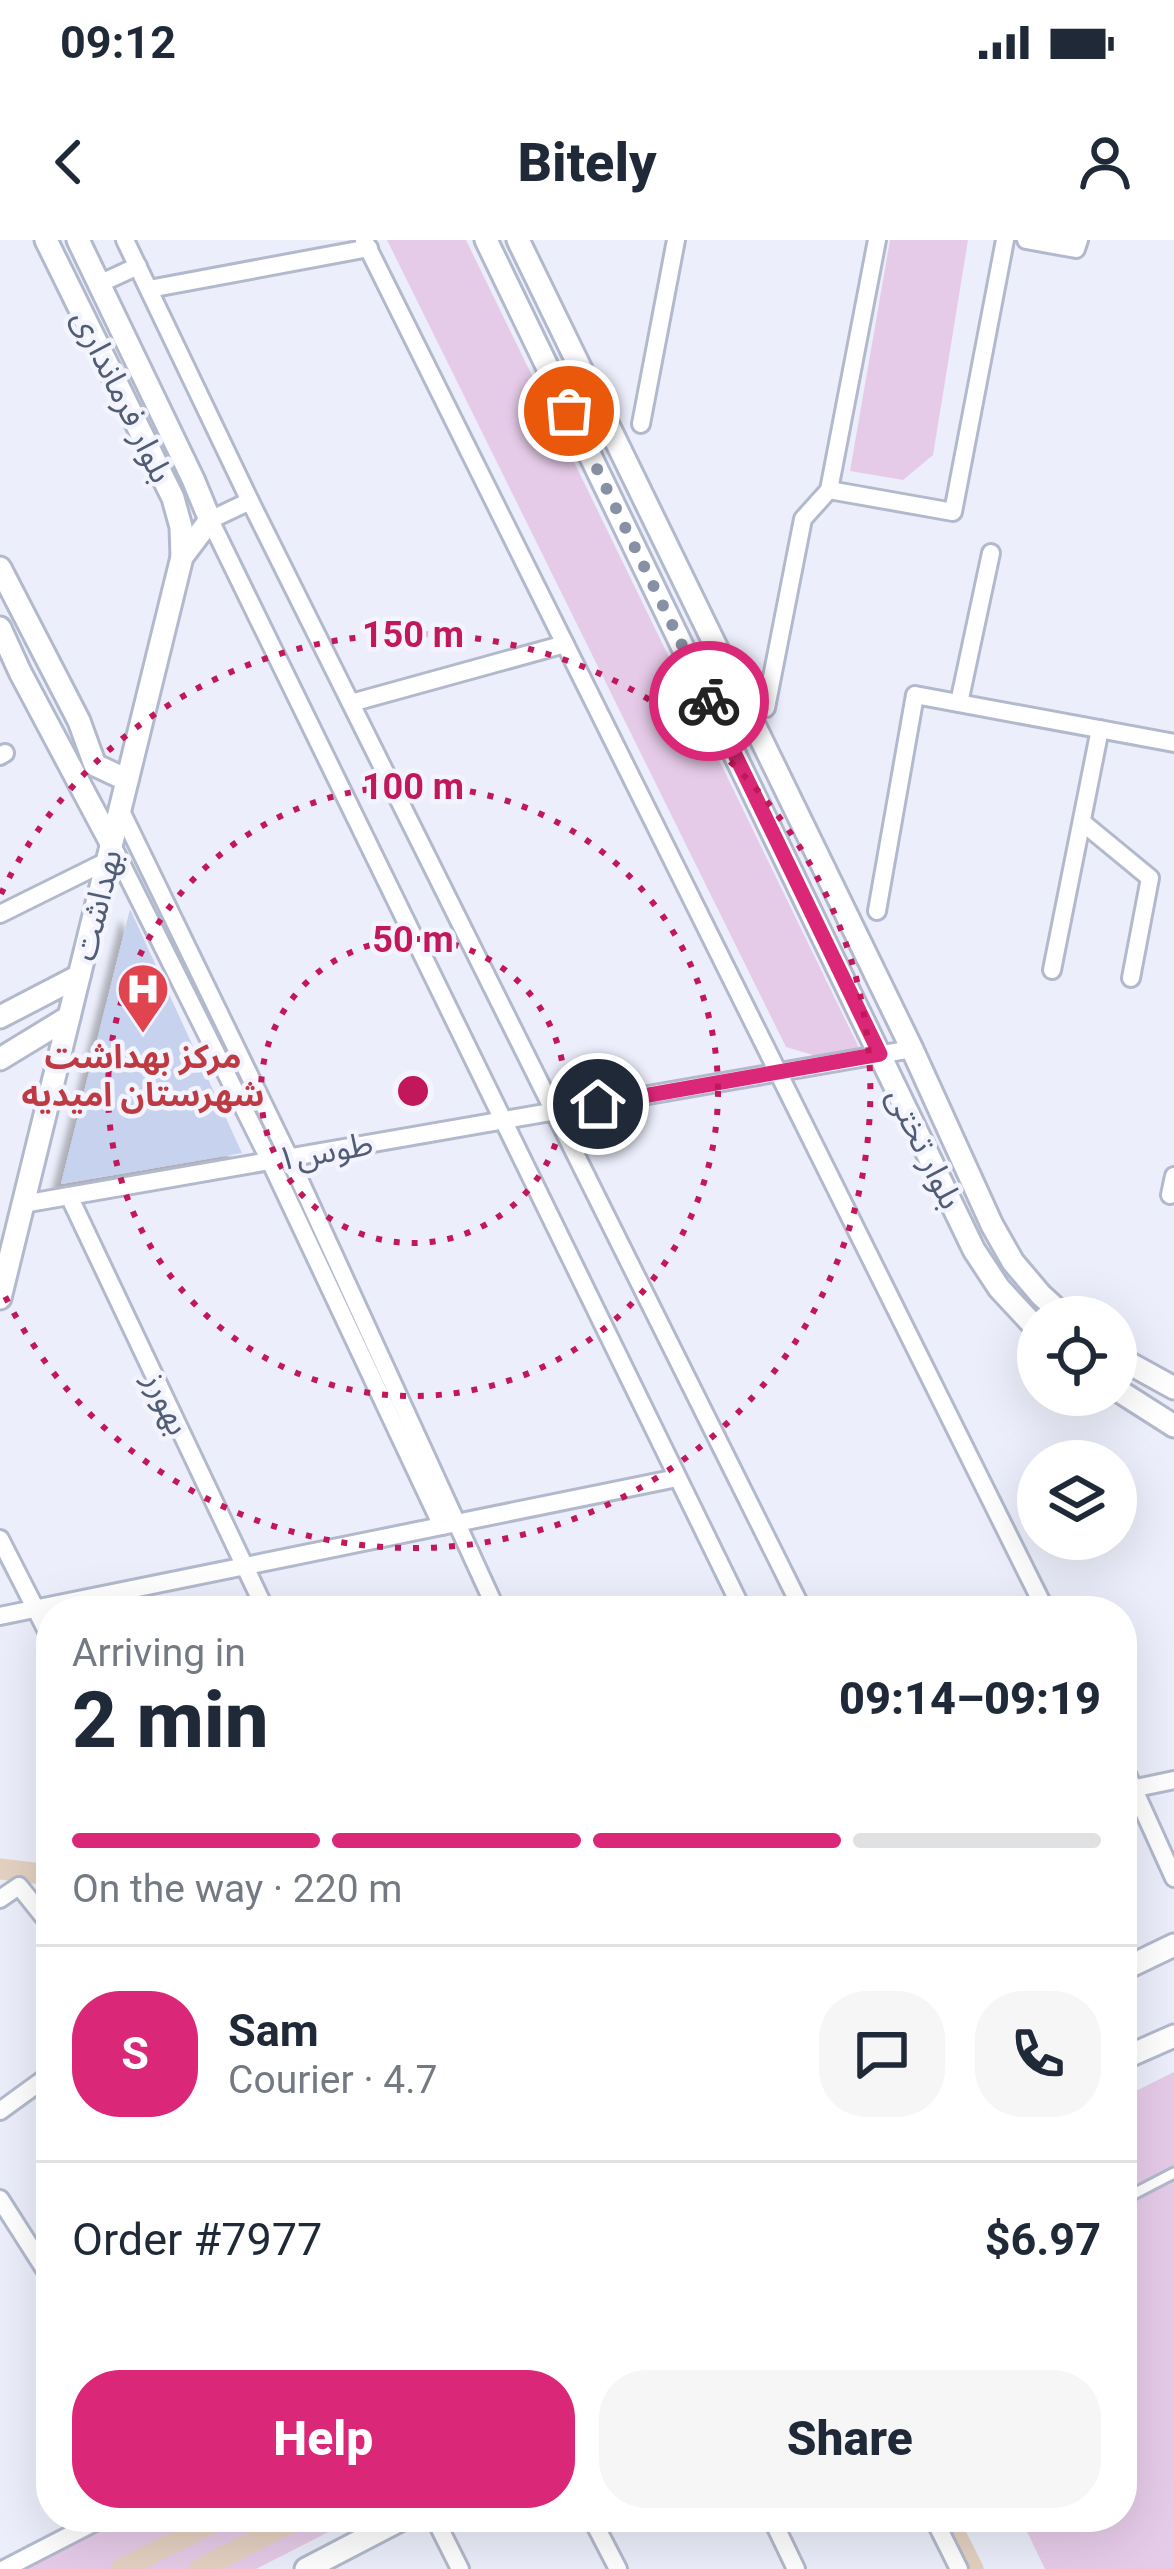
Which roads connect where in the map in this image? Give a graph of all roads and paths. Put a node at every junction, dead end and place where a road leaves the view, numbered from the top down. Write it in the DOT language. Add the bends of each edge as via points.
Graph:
graph roads {
  1 [pos="46,240"];
  2 [pos="78,240"];
  3 [pos="125,240"];
  4 [pos="486,240"];
  5 [pos="518,240"];
  6 [pos="676,240"];
  7 [pos="877,240"];
  8 [pos="1005,240"];
  9 [pos="1025,240"];
  10 [pos="1078,240"];
  11 [pos="367,244"];
  12 [pos="138,266"];
  13 [pos="99,284"];
  14 [pos="149,289"];
  15 [pos="641,424"];
  16 [pos="829,490"];
  17 [pos="250,501"];
  18 [pos="210,520"];
  19 [pos="991,554"];
  20 [pos="182,557"];
  21 [pos="0,568"];
  22 [pos="0,628"];
  23 [pos="565,644"];
  24 [pos="351,703"];
  25 [pos="959,703"];
  26 [pos="766,709"];
  27 [pos="1100,729"];
  28 [pos="1174,743"];
  29 [pos="127,780"];
  30 [pos="120,809"];
  31 [pos="1082,822"];
  32 [pos="109,852"];
  33 [pos="877,910"];
  34 [pos="0,914"];
  35 [pos="1052,970"];
  36 [pos="80,976"];
  37 [pos="1131,978"];
  38 [pos="0,1017"];
  39 [pos="69,1017"];
  40 [pos="912,1049"];
  41 [pos="880,1054"];
  42 [pos="0,1059"];
  43 [pos="778,1072"];
  44 [pos="553,1112"];
  45 [pos="503,1120"];
  46 [pos="290,1157"];
  47 [pos="270,1161"];
  48 [pos="1174,1175"];
  49 [pos="1170,1195"];
  50 [pos="69,1196"];
  51 [pos="23,1204"];
  52 [pos="7,1243"];
  53 [pos="1042,1296"];
  54 [pos="0,1298"];
  55 [pos="1017,1307"];
  56 [pos="1137,1368"];
  57 [pos="1174,1388"];
  58 [pos="1137,1402"];
  59 [pos="1174,1426"];
  60 [pos="677,1478"];
  61 [pos="451,1524"];
  62 [pos="0,1539"];
  63 [pos="244,1566"];
  64 [pos="95,1596"];
  65 [pos="259,1596"];
  66 [pos="489,1596"];
  67 [pos="735,1596"];
  68 [pos="795,1596"];
  69 [pos="1039,1596"];
  70 [pos="36,1608"];
  71 [pos="0,1616"];
  72 [pos="1174,1780"];
  73 [pos="1137,1788"];
  74 [pos="1137,1807"];
  75 [pos="1174,1878"];
  76 [pos="0,1899"];
  77 [pos="36,1907"];
  78 [pos="1174,1945"];
  79 [pos="1137,1963"];
  80 [pos="1174,2036"];
  81 [pos="1137,2053"];
  82 [pos="36,2085"];
  83 [pos="0,2111"];
  84 [pos="1174,2173"];
  85 [pos="1137,2192"];
  86 [pos="0,2198"];
  87 [pos="36,2253"];
  88 [pos="76,2532"];
  89 [pos="377,2532"];
  90 [pos="442,2532"];
  91 [pos="599,2532"];
  92 [pos="778,2532"];
  93 [pos="940,2532"];
  94 [pos="4,2569"];
  95 [pos="306,2569"];
  96 [pos="460,2569"];
  97 [pos="618,2569"];
  98 [pos="796,2569"];
  99 [pos="959,2569"];
  1 -- 20 [label="street, بلوار فرمانداری" via="173,498"];
  2 -- 13 [label="street, بلوار فرمانداری"];
  3 -- 12 [label="street"];
  4 -- 41 [label="street, بلوار تختی"];
  5 -- 40 [label="street, بلوار تختی"];
  6 -- 15 [label="street"];
  7 -- 16 [label="street"];
  8 -- 16 [label="street" via="953,512"];
  9 -- 10 [label="street" via="1076,250"];
  11 -- 14 [label="street"];
  11 -- 23 [label="street"];
  12 -- 13 [label="street"];
  12 -- 14 [label="street"];
  13 -- 18 [label="street, بلوار فرمانداری"];
  14 -- 17 [label="street"];
  16 -- 26 [label="street" via="802,519"];
  17 -- 18 [label="street"];
  17 -- 24 [label="street"];
  18 -- 20 [label="street, بهداشت"];
  18 -- 45 [label="street"];
  19 -- 25 [label="street"];
  20 -- 29 [label="street, بهداشت"];
  21 -- 29 [label="street" via="95,765"];
  22 -- 32 [label="street"];
  23 -- 24 [label="street"];
  23 -- 43 [label="street"];
  24 -- 44 [label="street"];
  25 -- 27 [label="street"];
  25 -- 33 [label="street" via="915,694"];
  27 -- 28 [label="street"];
  27 -- 31 [label="street"];
  29 -- 30 [label="street, بهداشت"];
  30 -- 32 [label="street, بهداشت"];
  30 -- 46 [label="street"];
  31 -- 35 [label="street"];
  31 -- 37 [label="street" via="1150,878"];
  32 -- 34 [label="street"];
  32 -- 36 [label="street, بهداشت"];
  32 -- 47 [label="street"];
  36 -- 38 [label="street"];
  36 -- 39 [label="street, بهداشت"];
  39 -- 42 [label="street"];
  39 -- 51 [label="street, بهداشت"];
  40 -- 41 [label="street, طوس۱"];
  40 -- 53 [label="street, بلوار تختی" via="992,1225"];
  41 -- 43 [label="street, طوس۱"];
  41 -- 55 [label="street, بلوار تختی" via="974,1250"];
  43 -- 44 [label="street, طوس۱"];
  43 -- 69 [label="street"];
  44 -- 45 [label="street, طوس۱"];
  44 -- 68 [label="street"];
  45 -- 46 [label="street, طوس۱"];
  45 -- 60 [label="street"];
  46 -- 47 [label="street, طوس۱"];
  46 -- 61 [label="street"];
  47 -- 50 [label="street, طوس۱"];
  47 -- 61 [label="street"];
  48 -- 49 [label="street"];
  50 -- 51 [label="street, طوس۱"];
  50 -- 63 [label="street, بهورز"];
  51 -- 52 [label="street, بهداشت"];
  52 -- 54 [label="street, بهداشت"];
  56 -- 57 [label="street"];
  58 -- 59 [label="street"];
  60 -- 61 [label="street"];
  60 -- 67 [label="street"];
  61 -- 63 [label="street"];
  61 -- 66 [label="street"];
  62 -- 70 [label="street"];
  63 -- 64 [label="street"];
  63 -- 65 [label="street, بهورز"];
  70 -- 71 [label="street"];
  72 -- 73 [label="street"];
  74 -- 75 [label="street"];
  76 -- 77 [label="street" via="19,1886"];
  78 -- 79 [label="street"];
  80 -- 81 [label="street"];
  82 -- 83 [label="street"];
  84 -- 85 [label="lane"];
  86 -- 87 [label="street"];
  88 -- 94 [label="street"];
  89 -- 95 [label="street"];
  90 -- 96 [label="street"];
  91 -- 97 [label="street"];
  92 -- 98 [label="street"];
  93 -- 99 [label="street"];
}
